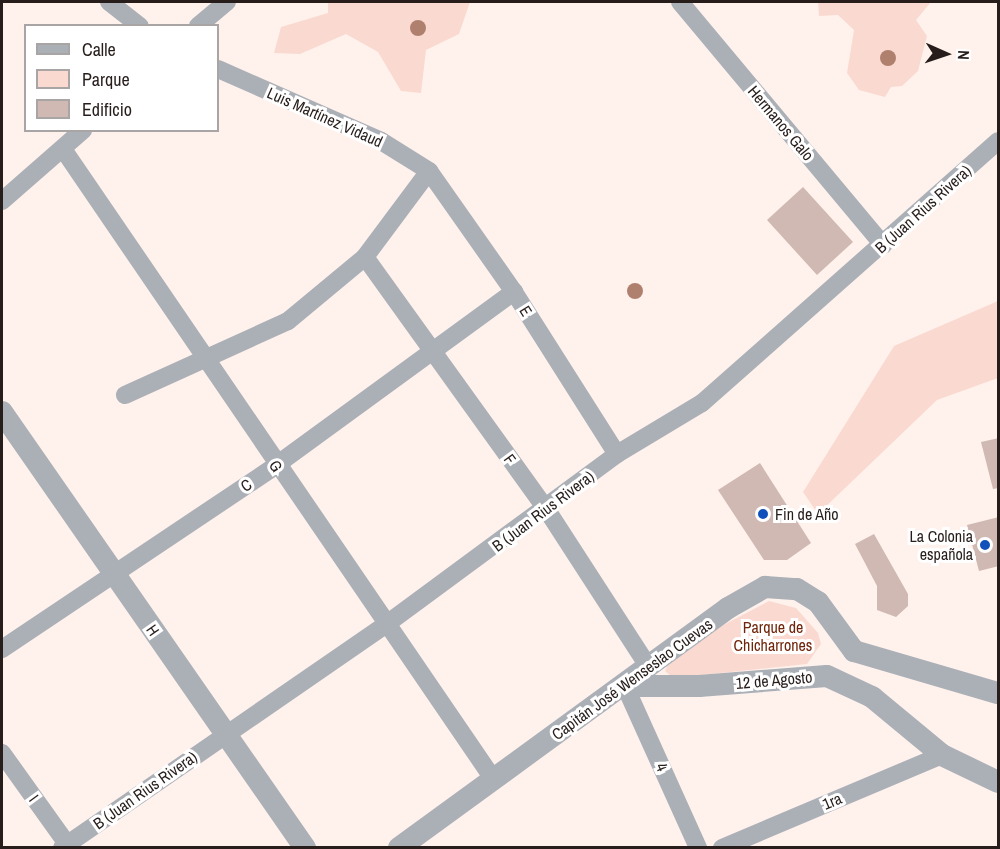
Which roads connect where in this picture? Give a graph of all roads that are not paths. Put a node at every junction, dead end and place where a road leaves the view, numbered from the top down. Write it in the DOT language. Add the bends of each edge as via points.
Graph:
graph roads {
  1 [pos="109,2"];
  2 [pos="227,2"];
  3 [pos="680,2"];
  4 [pos="137,24"];
  5 [pos="200,24"];
  6 [pos="219,69"];
  7 [pos="80,132"];
  8 [pos="999,141"];
  9 [pos="63,148"];
  10 [pos="429,171"];
  11 [pos="2,201"];
  12 [pos="883,245"];
  13 [pos="365,257"];
  14 [pos="514,292"];
  15 [pos="431,351"];
  16 [pos="205,358"];
  17 [pos="125,394"];
  18 [pos="2,412"];
  19 [pos="617,454"];
  20 [pos="275,466"];
  21 [pos="547,510"];
  22 [pos="112,572"];
  23 [pos="388,623"];
  24 [pos="2,649"];
  25 [pos="854,651"];
  26 [pos="648,666"];
  27 [pos="827,676"];
  28 [pos="626,686"];
  29 [pos="999,693"];
  30 [pos="227,735"];
  31 [pos="2,753"];
  32 [pos="942,755"];
  33 [pos="494,780"];
  34 [pos="999,782"];
  35 [pos="66,846"];
  36 [pos="304,848"];
  37 [pos="399,848"];
  38 [pos="698,848"];
  39 [pos="722,848"];
  1 -- 4 [label="street"];
  2 -- 5 [label="street"];
  3 -- 12 [label="street, Hermanos Galo"];
  6 -- 10 [label="street, Luis Martínez Vidaud" via="381,141"];
  7 -- 9 [label="street"];
  8 -- 12 [label="street, B (Juan Rius Rivera)"];
  9 -- 11 [label="street"];
  9 -- 16 [label="street, G"];
  10 -- 13 [label="street"];
  10 -- 14 [label="street, E"];
  12 -- 19 [label="street, B (Juan Rius Rivera)" via="702,403"];
  13 -- 15 [label="street, F"];
  13 -- 16 [label="street" via="288,321"];
  14 -- 15 [label="street, C"];
  14 -- 19 [label="street, E"];
  15 -- 20 [label="street, C"];
  15 -- 21 [label="street, F"];
  16 -- 17 [label="street"];
  16 -- 20 [label="street, G"];
  18 -- 22 [label="street, H"];
  19 -- 21 [label="street, B (Juan Rius Rivera)"];
  20 -- 22 [label="street, C"];
  20 -- 23 [label="street, G"];
  21 -- 23 [label="street, B (Juan Rius Rivera)"];
  21 -- 26 [label="street, F"];
  22 -- 24 [label="street, C"];
  22 -- 30 [label="street, H"];
  23 -- 30 [label="street, B (Juan Rius Rivera)"];
  23 -- 33 [label="street, G"];
  25 -- 26 [label="street, Capitán José Wenseslao Cuevas" via="818,602 797,589 765,587"];
  25 -- 27 [label="street"];
  25 -- 29 [label="street"];
  26 -- 28 [label="street, Capitán José Wenseslao Cuevas"];
  27 -- 28 [label="street, 12 de Agosto" via="699,686"];
  27 -- 32 [label="street, 12 de Agosto" via="872,697"];
  28 -- 33 [label="street, Capitán José Wenseslao Cuevas"];
  28 -- 38 [label="street, 4"];
  30 -- 35 [label="street, B (Juan Rius Rivera)"];
  30 -- 36 [label="street, H"];
  31 -- 35 [label="street, I"];
  32 -- 34 [label="street, 12 de Agosto"];
  32 -- 39 [label="street, 1ra"];
  33 -- 37 [label="street, Capitán José Wenseslao Cuevas"];
}
